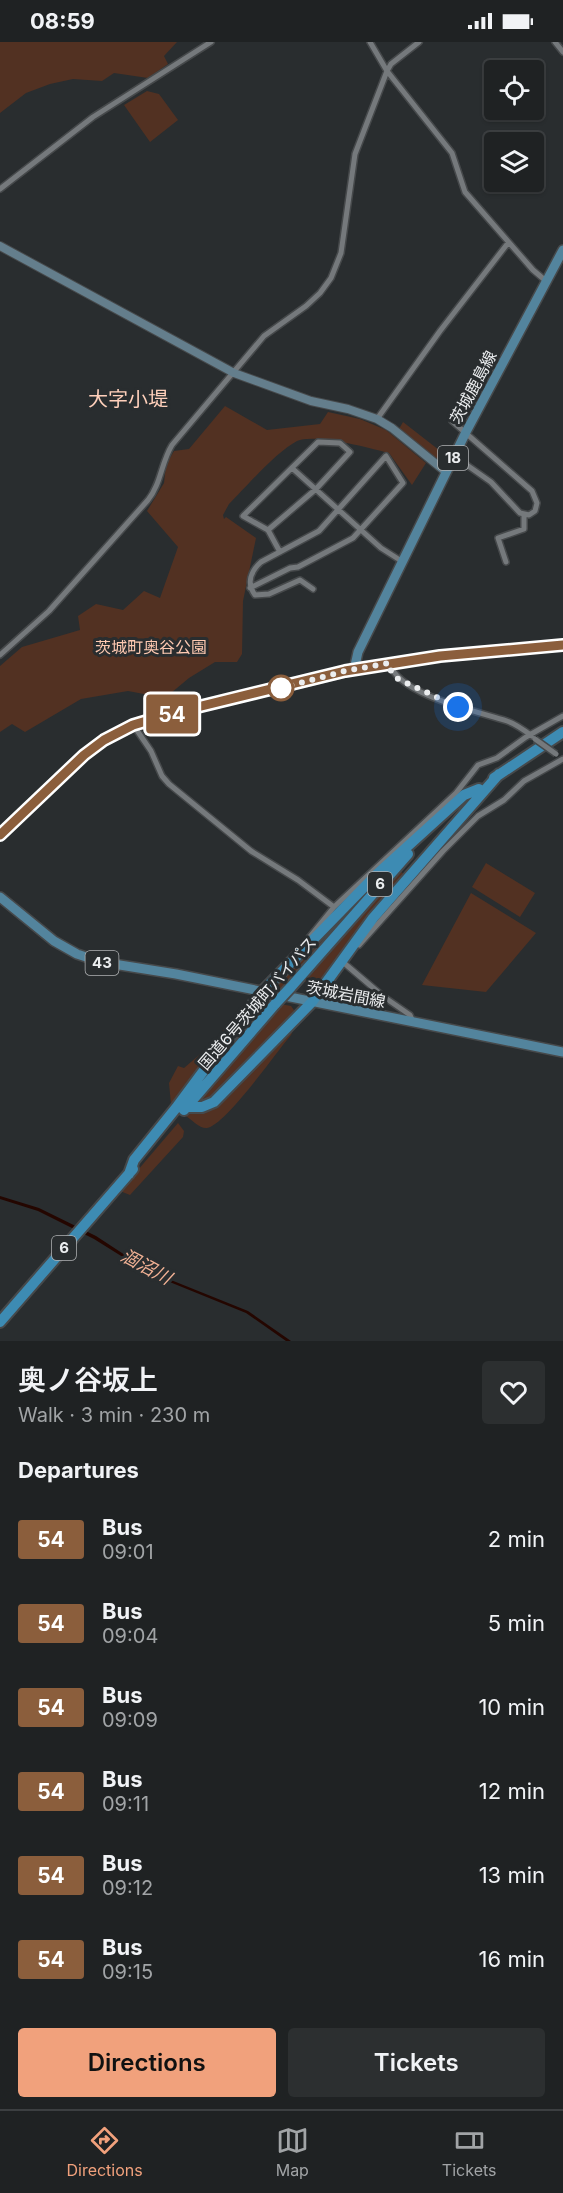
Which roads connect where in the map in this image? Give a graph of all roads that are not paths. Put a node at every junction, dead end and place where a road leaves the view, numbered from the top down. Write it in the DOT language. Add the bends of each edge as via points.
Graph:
graph roads {
  1 [pos="211,42"];
  2 [pos="370,42"];
  3 [pos="419,42"];
  4 [pos="555,42"];
  5 [pos="563,52"];
  6 [pos="387,71"];
  7 [pos="0,189"];
  8 [pos="508,243"];
  9 [pos="0,246"];
  10 [pos="563,250"];
  11 [pos="546,281"];
  12 [pos="234,373"];
  13 [pos="377,419"];
  14 [pos="452,421"];
  15 [pos="466,432"];
  16 [pos="454,456"];
  17 [pos="292,468"];
  18 [pos="446,472"];
  19 [pos="316,489"];
  20 [pos="339,510"];
  21 [pos="524,515"];
  22 [pos="268,530"];
  23 [pos="361,531"];
  24 [pos="280,552"];
  25 [pos="403,562"];
  26 [pos="506,562"];
  27 [pos="250,588"];
  28 [pos="313,589"];
  29 [pos="563,645"];
  30 [pos="0,655"];
  31 [pos="389,663"];
  32 [pos="354,670"];
  33 [pos="563,716"];
  34 [pos="133,725"];
  35 [pos="563,732"];
  36 [pos="533,736"];
  37 [pos="563,759"];
  38 [pos="499,774"];
  39 [pos="479,789"];
  40 [pos="0,835"];
  41 [pos="0,897"];
  42 [pos="334,907"];
  43 [pos="299,955"];
  44 [pos="340,965"];
  45 [pos="262,992"];
  46 [pos="312,1002"];
  47 [pos="412,1022"];
  48 [pos="563,1052"];
  49 [pos="181,1109"];
  50 [pos="0,1322"];
  1 -- 7 [label="street" via="93,117"];
  2 -- 6 [label="street"];
  3 -- 6 [label="street"];
  4 -- 5 [label="street"];
  6 -- 8 [label="street" via="452,153 465,192"];
  6 -- 12 [label="street" via="355,154 336,269 320,293 264,336"];
  8 -- 11 [label="street"];
  8 -- 13 [label="street"];
  9 -- 12 [label="street"];
  10 -- 11 [label="main road, 茨城鹿島線 / 18"];
  11 -- 15 [label="main road, 茨城鹿島線 / 18"];
  12 -- 13 [label="street"];
  12 -- 30 [label="street" via="172,445 148,500 49,611"];
  13 -- 18 [label="street"];
  14 -- 15 [label="street"];
  15 -- 16 [label="main road, 茨城鹿島線 / 18"];
  15 -- 21 [label="street" via="532,490 537,507"];
  16 -- 18 [label="main road, 茨城鹿島線 / 18"];
  16 -- 21 [label="street" via="491,482"];
  17 -- 19 [label="street"];
  17 -- 19 [label="street" via="318,442 340,443 350,452"];
  17 -- 22 [label="street" via="243,516"];
  18 -- 25 [label="main road, 茨城鹿島線 / 18"];
  19 -- 20 [label="street"];
  19 -- 22 [label="street"];
  20 -- 23 [label="street"];
  20 -- 23 [label="street" via="386,456 403,483"];
  20 -- 24 [label="street" via="315,534"];
  21 -- 26 [label="street" via="524,529 498,538"];
  22 -- 24 [label="street"];
  23 -- 25 [label="street"];
  23 -- 27 [label="street" via="343,544"];
  24 -- 27 [label="street" via="256,567"];
  25 -- 32 [label="main road, 茨城鹿島線 / 18" via="358,652"];
  27 -- 28 [label="street" via="255,595 269,594 300,580"];
  29 -- 31 [label="street"];
  31 -- 32 [label="street"];
  31 -- 36 [label="street" via="398,679 409,685 458,707 509,722"];
  32 -- 34 [label="main road"];
  33 -- 36 [label="street"];
  34 -- 40 [label="main road" via="84,755"];
  34 -- 42 [label="street" via="169,784 251,851"];
  35 -- 38 [label="highway, 国道6号茨城町バイパス / 6"];
  36 -- 37 [label="street, bridge"];
  36 -- 42 [label="street" via="478,765 456,793"];
  37 -- 44 [label="street" via="524,781 495,807 478,816"];
  38 -- 39 [label="highway, 国道6号茨城町バイパス / 6"];
  38 -- 44 [label="highway" via="373,918"];
  39 -- 43 [label="highway" via="464,795 424,830"];
  39 -- 49 [label="highway, 国道6号茨城町バイパス / 6, bridge" via="386,877"];
  41 -- 45 [label="main road, 茨城岩間線 / 43" via="54,941 88,958"];
  42 -- 43 [label="street" via="306,939"];
  43 -- 45 [label="highway"];
  44 -- 46 [label="highway"];
  44 -- 47 [label="street" via="410,1015"];
  45 -- 46 [label="main road, 茨城岩間線 / 43"];
  45 -- 49 [label="highway"];
  46 -- 47 [label="main road, 茨城岩間線 / 43"];
  46 -- 49 [label="highway" via="214,1102"];
  47 -- 48 [label="main road, 茨城岩間線 / 43"];
  49 -- 50 [label="highway, 国道6号茨城町バイパス / 6"];
}
